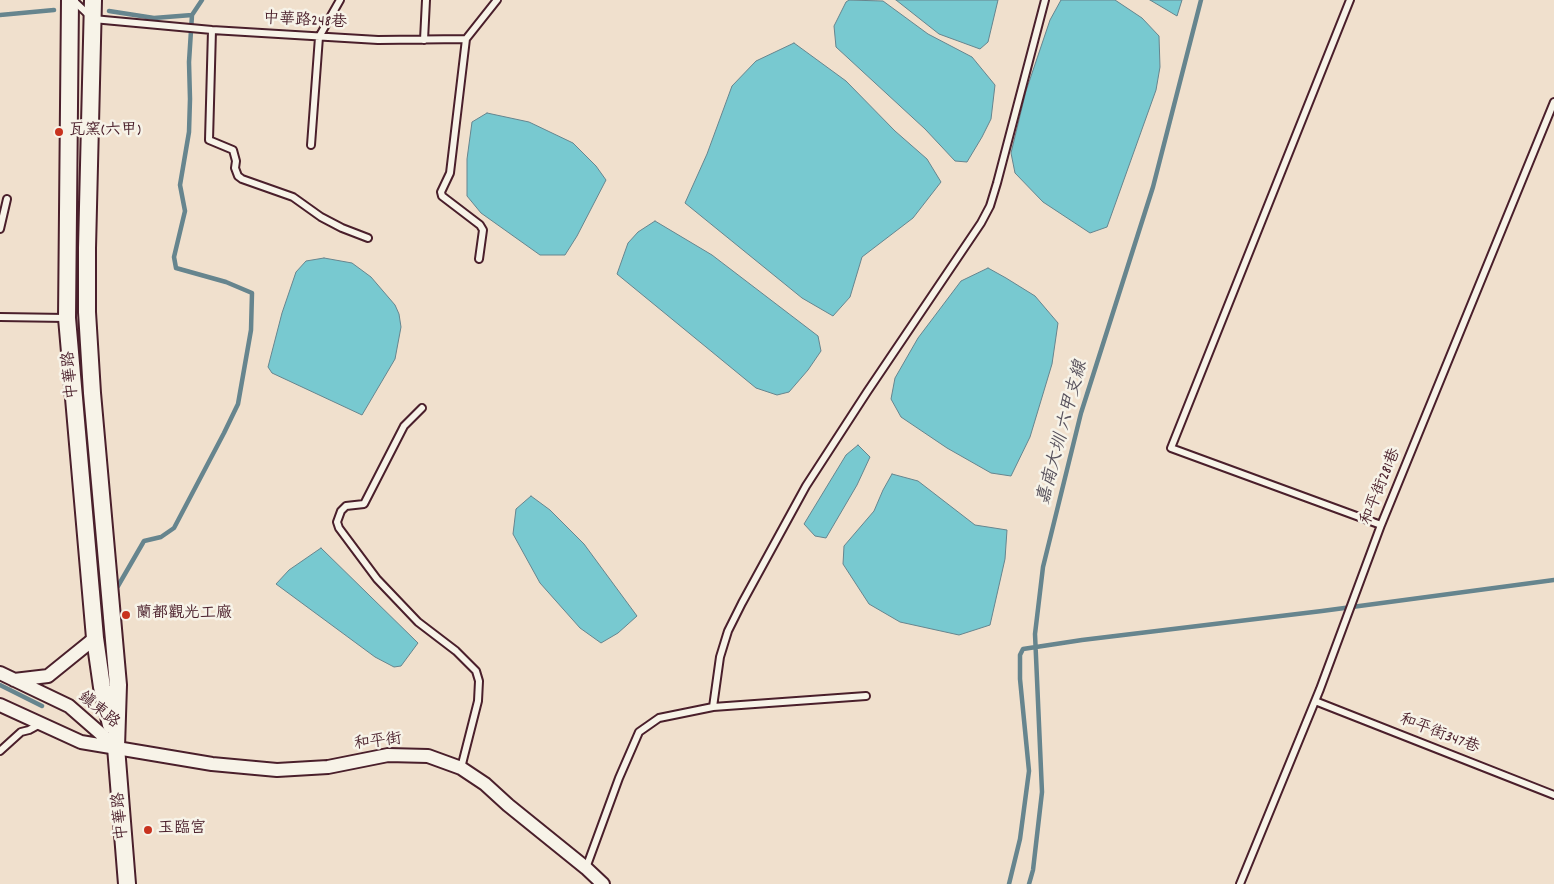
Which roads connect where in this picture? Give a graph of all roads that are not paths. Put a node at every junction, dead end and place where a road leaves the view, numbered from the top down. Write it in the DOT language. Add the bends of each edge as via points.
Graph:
graph roads {
  1 [pos="71,0"];
  2 [pos="93,0"];
  3 [pos="340,0"];
  4 [pos="426,0"];
  5 [pos="497,0"];
  6 [pos="1045,0"];
  7 [pos="1350,0"];
  8 [pos="93,19"];
  9 [pos="212,30"];
  10 [pos="319,37"];
  11 [pos="466,39"];
  12 [pos="424,40"];
  13 [pos="1554,102"];
  14 [pos="312,145"];
  15 [pos="7,199"];
  16 [pos="0,229"];
  17 [pos="368,238"];
  18 [pos="479,259"];
  19 [pos="0,317"];
  20 [pos="67,318"];
  21 [pos="422,408"];
  22 [pos="1381,525"];
  23 [pos="95,638"];
  24 [pos="0,673"];
  25 [pos="14,680"];
  26 [pos="866,696"];
  27 [pos="1314,701"];
  28 [pos="0,705"];
  29 [pos="713,707"];
  30 [pos="40,724"];
  31 [pos="116,747"];
  32 [pos="0,751"];
  33 [pos="461,768"];
  34 [pos="1554,795"];
  35 [pos="586,868"];
  36 [pos="128,884"];
  37 [pos="603,884"];
  38 [pos="1240,884"];
  1 -- 8 [label="lane"];
  1 -- 20 [label="street, 中華路"];
  2 -- 8 [label="street, 中華路"];
  3 -- 10 [label="lane"];
  4 -- 12 [label="lane"];
  5 -- 11 [label="lane"];
  6 -- 29 [label="lane" via="990,206 806,486 746,594 728,631 720,657"];
  7 -- 22 [label="lane" via="1172,448"];
  8 -- 9 [label="lane, 中華路248巷"];
  8 -- 31 [label="street, 中華路" via="87,312 118,685"];
  9 -- 10 [label="lane, 中華路248巷"];
  9 -- 17 [label="lane" via="209,140 233,150 235,168 242,180 293,197 320,217"];
  10 -- 12 [label="lane, 中華路248巷"];
  10 -- 14 [label="lane"];
  11 -- 12 [label="lane, 中華路248巷"];
  11 -- 18 [label="lane" via="450,173 441,192 483,230"];
  13 -- 22 [label="lane, 和平街281巷"];
  15 -- 16 [label="lane"];
  19 -- 20 [label="lane"];
  20 -- 23 [label="street, 中華路"];
  21 -- 33 [label="lane" via="404,426 364,504 346,506 337,522 377,579 418,622 456,650 476,671 478,701"];
  22 -- 27 [label="lane, 和平街281巷"];
  23 -- 25 [label="street" via="48,676"];
  23 -- 31 [label="street, 中華路"];
  24 -- 25 [label="street, 鎮東路"];
  25 -- 31 [label="street, 鎮東路" via="69,706"];
  26 -- 29 [label="lane"];
  27 -- 34 [label="lane, 和平街347巷"];
  27 -- 38 [label="lane, 和平街281巷"];
  28 -- 30 [label="street, 鎮東路"];
  29 -- 35 [label="lane" via="659,718 639,732"];
  30 -- 31 [label="street, 鎮東路" via="82,742"];
  30 -- 32 [label="lane" via="21,732"];
  31 -- 33 [label="street, 和平街" via="212,764 277,770 328,767 388,755 428,756"];
  31 -- 36 [label="street, 中華路"];
  33 -- 35 [label="street, 和平街"];
  35 -- 37 [label="street, 和平街"];
}
